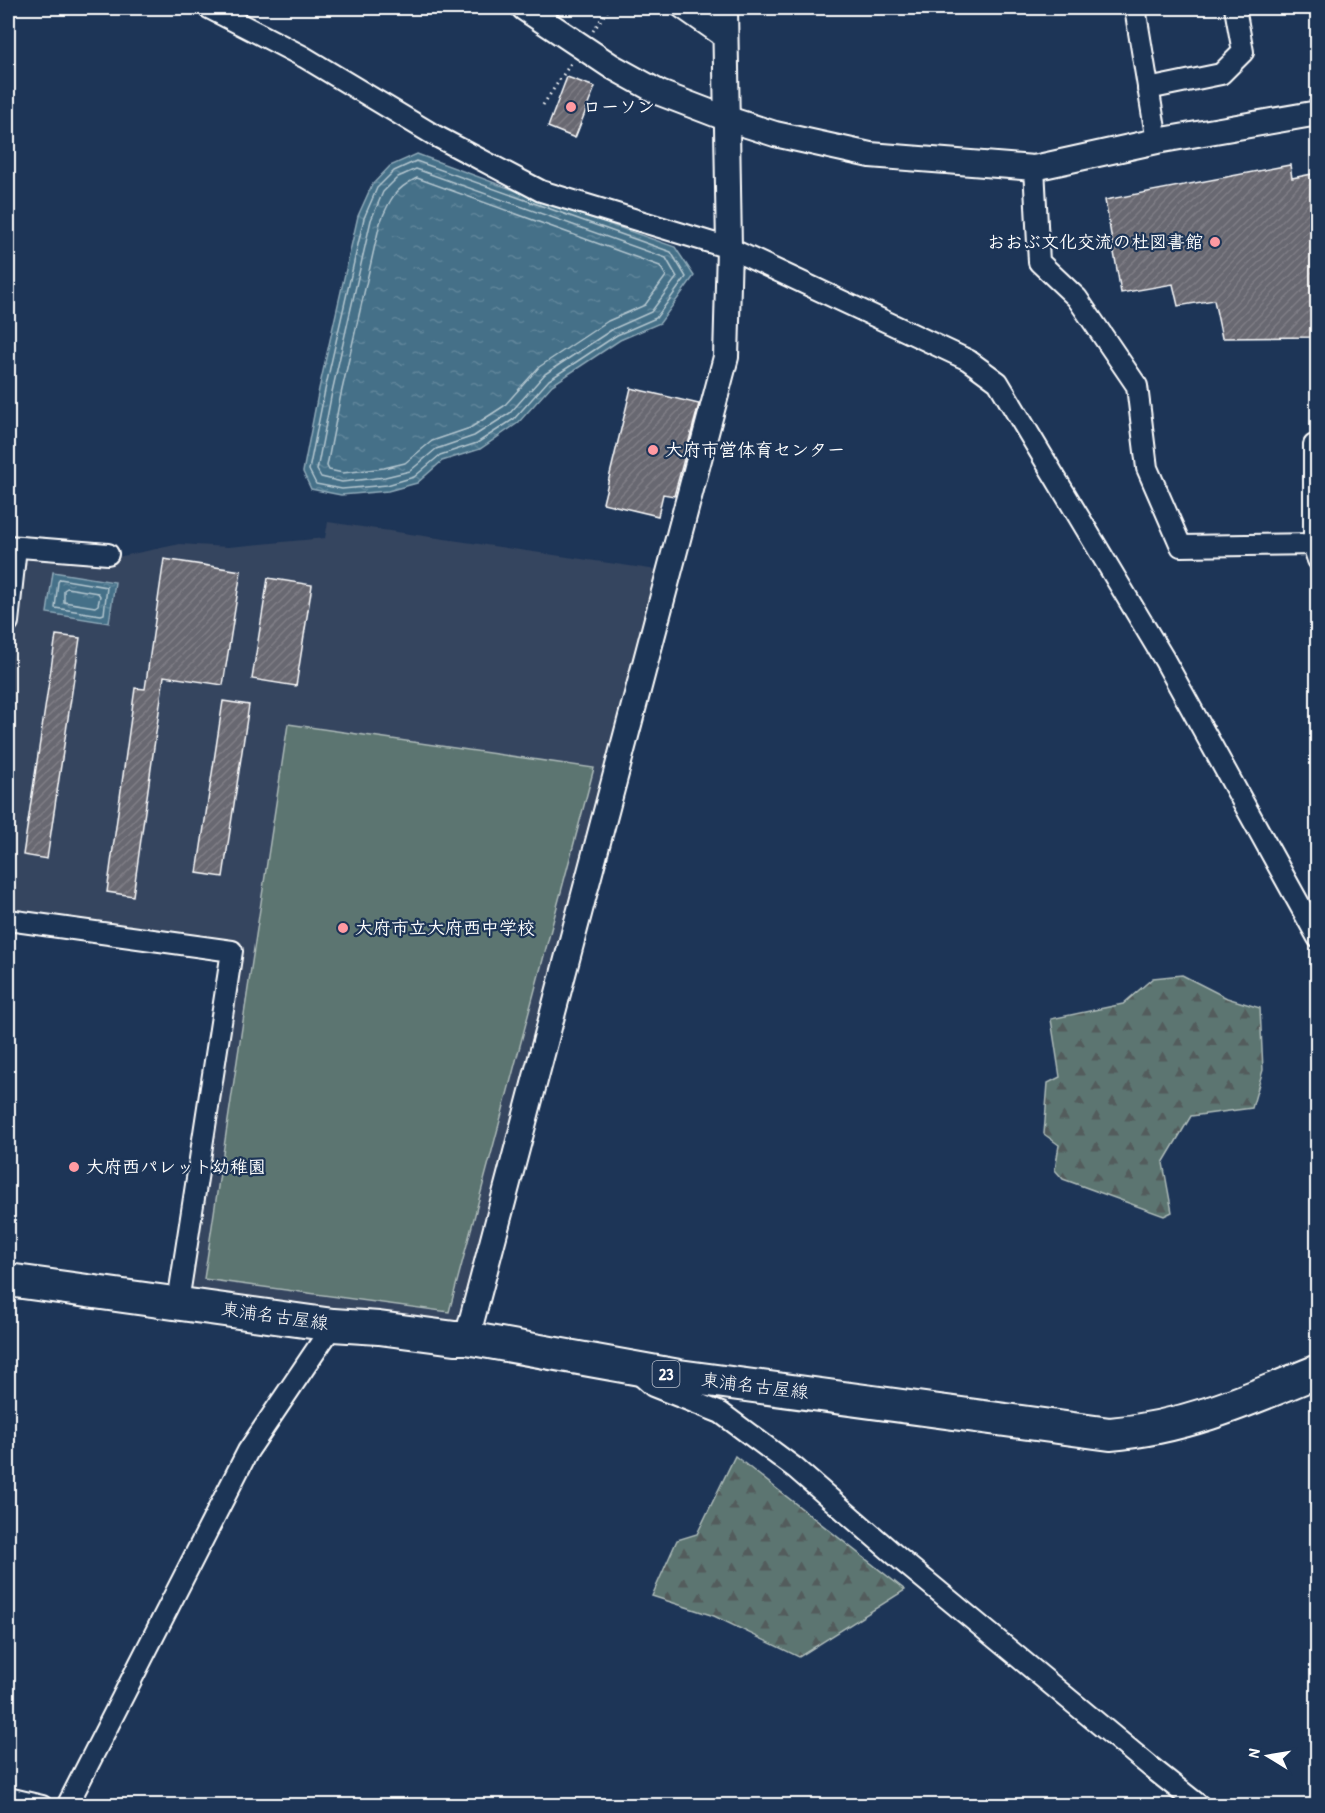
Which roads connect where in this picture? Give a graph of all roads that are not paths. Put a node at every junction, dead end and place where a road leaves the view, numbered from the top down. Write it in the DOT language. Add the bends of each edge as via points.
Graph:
graph roads {
  1 [pos="209,8"];
  2 [pos="524,8"];
  3 [pos="682,8"];
  4 [pos="725,8"];
  5 [pos="1135,8"];
  6 [pos="1235,8"];
  7 [pos="725,38"];
  8 [pos="1148,89"];
  9 [pos="1317,114"];
  10 [pos="728,119"];
  11 [pos="1157,141"];
  12 [pos="1034,168"];
  13 [pos="729,248"];
  14 [pos="1317,445"];
  15 [pos="12,547"];
  16 [pos="1316,550"];
  17 [pos="108,554"];
  18 [pos="8,622"];
  19 [pos="8,920"];
  20 [pos="1317,938"];
  21 [pos="8,1280"];
  22 [pos="178,1302"];
  23 [pos="333,1325"];
  24 [pos="467,1338"];
  25 [pos="633,1368"];
  26 [pos="1317,1371"];
  27 [pos="8,1798"];
  28 [pos="42,1806"];
  29 [pos="67,1806"];
  30 [pos="1200,1806"];
  1 -- 13 [label="street" via="541,191"];
  2 -- 10 [label="street" via="611,66 660,93"];
  3 -- 7 [label="street"];
  4 -- 7 [label="street"];
  5 -- 8 [label="street"];
  6 -- 8 [label="street" via="1243,52 1221,74"];
  7 -- 10 [label="street"];
  8 -- 11 [label="street"];
  9 -- 11 [label="street"];
  10 -- 12 [label="street" via="870,155"];
  10 -- 13 [label="street"];
  11 -- 12 [label="street"];
  12 -- 16 [label="street" via="1038,262 1077,298 1137,386 1147,468 1180,546"];
  13 -- 20 [label="street" via="968,360 998,382 1164,659"];
  13 -- 24 [label="street" via="726,357"];
  14 -- 16 [label="street"];
  15 -- 17 [label="street"];
  15 -- 18 [label="street"];
  19 -- 22 [label="street" via="232,951"];
  21 -- 22 [label="main road, 東浦名古屋線 / 23"];
  22 -- 23 [label="main road, 東浦名古屋線 / 23"];
  23 -- 24 [label="main road, 東浦名古屋線 / 23"];
  23 -- 29 [label="street" via="248,1451"];
  24 -- 25 [label="main road, 東浦名古屋線 / 23"];
  25 -- 26 [label="main road, 東浦名古屋線 / 23" via="1110,1434 1191,1420"];
  25 -- 30 [label="street" via="653,1386 721,1413 795,1468"];
  27 -- 28 [label="street"];
}
